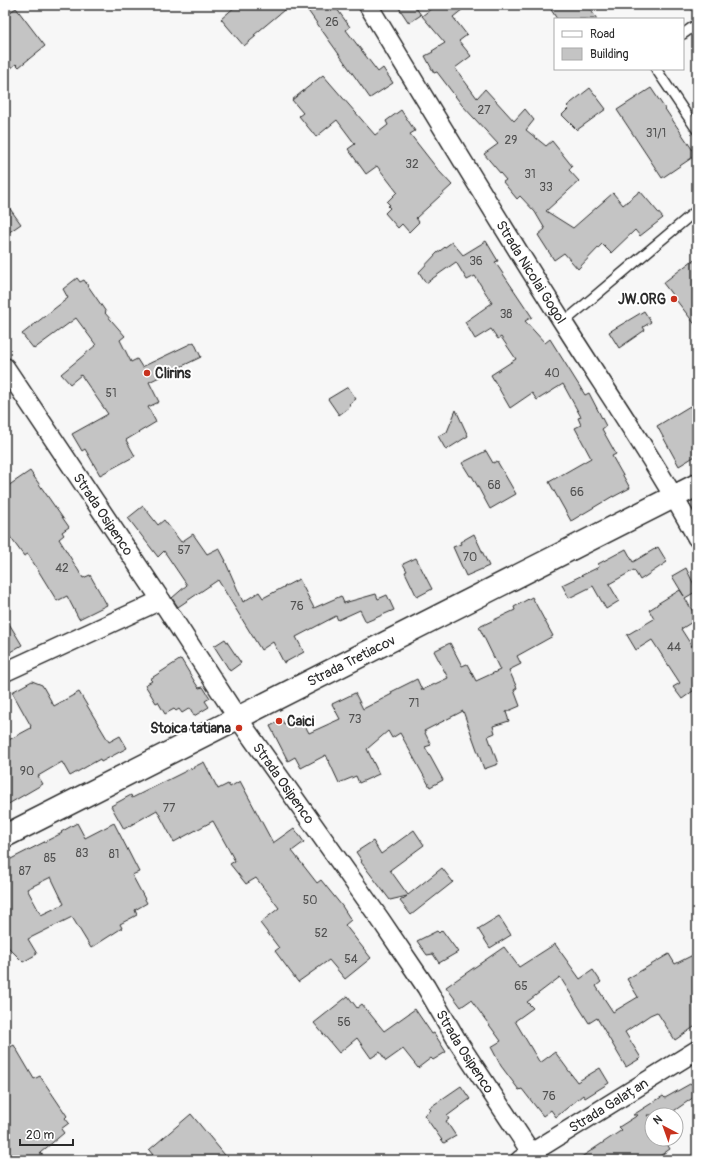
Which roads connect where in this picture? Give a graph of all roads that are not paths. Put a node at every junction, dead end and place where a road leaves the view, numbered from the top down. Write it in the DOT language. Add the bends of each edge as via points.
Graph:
graph roads {
  1 [pos="368,5"];
  2 [pos="697,24"];
  3 [pos="684,33"];
  4 [pos="657,70"];
  5 [pos="697,130"];
  6 [pos="697,210"];
  7 [pos="563,323"];
  8 [pos="5,367"];
  9 [pos="697,485"];
  10 [pos="675,497"];
  11 [pos="697,538"];
  12 [pos="161,600"];
  13 [pos="5,672"];
  14 [pos="237,718"];
  15 [pos="5,836"];
  16 [pos="697,1050"];
  17 [pos="529,1158"];
  1 -- 7 [label="street, Strada Nicolai Gogol"];
  2 -- 3 [label="lane"];
  4 -- 5 [label="lane"];
  6 -- 7 [label="lane"];
  7 -- 10 [label="street, Strada Nicolai Gogol"];
  8 -- 12 [label="street, Strada Osipenco"];
  9 -- 10 [label="street, Strada Tretiacov"];
  10 -- 11 [label="street, Strada Nicolai Gogol"];
  10 -- 14 [label="street, Strada Tretiacov"];
  12 -- 13 [label="street"];
  12 -- 14 [label="street, Strada Osipenco"];
  14 -- 15 [label="street, Strada Tretiacov"];
  14 -- 17 [label="street, Strada Osipenco" via="426,987"];
  16 -- 17 [label="street, Strada Galațan"];
}
